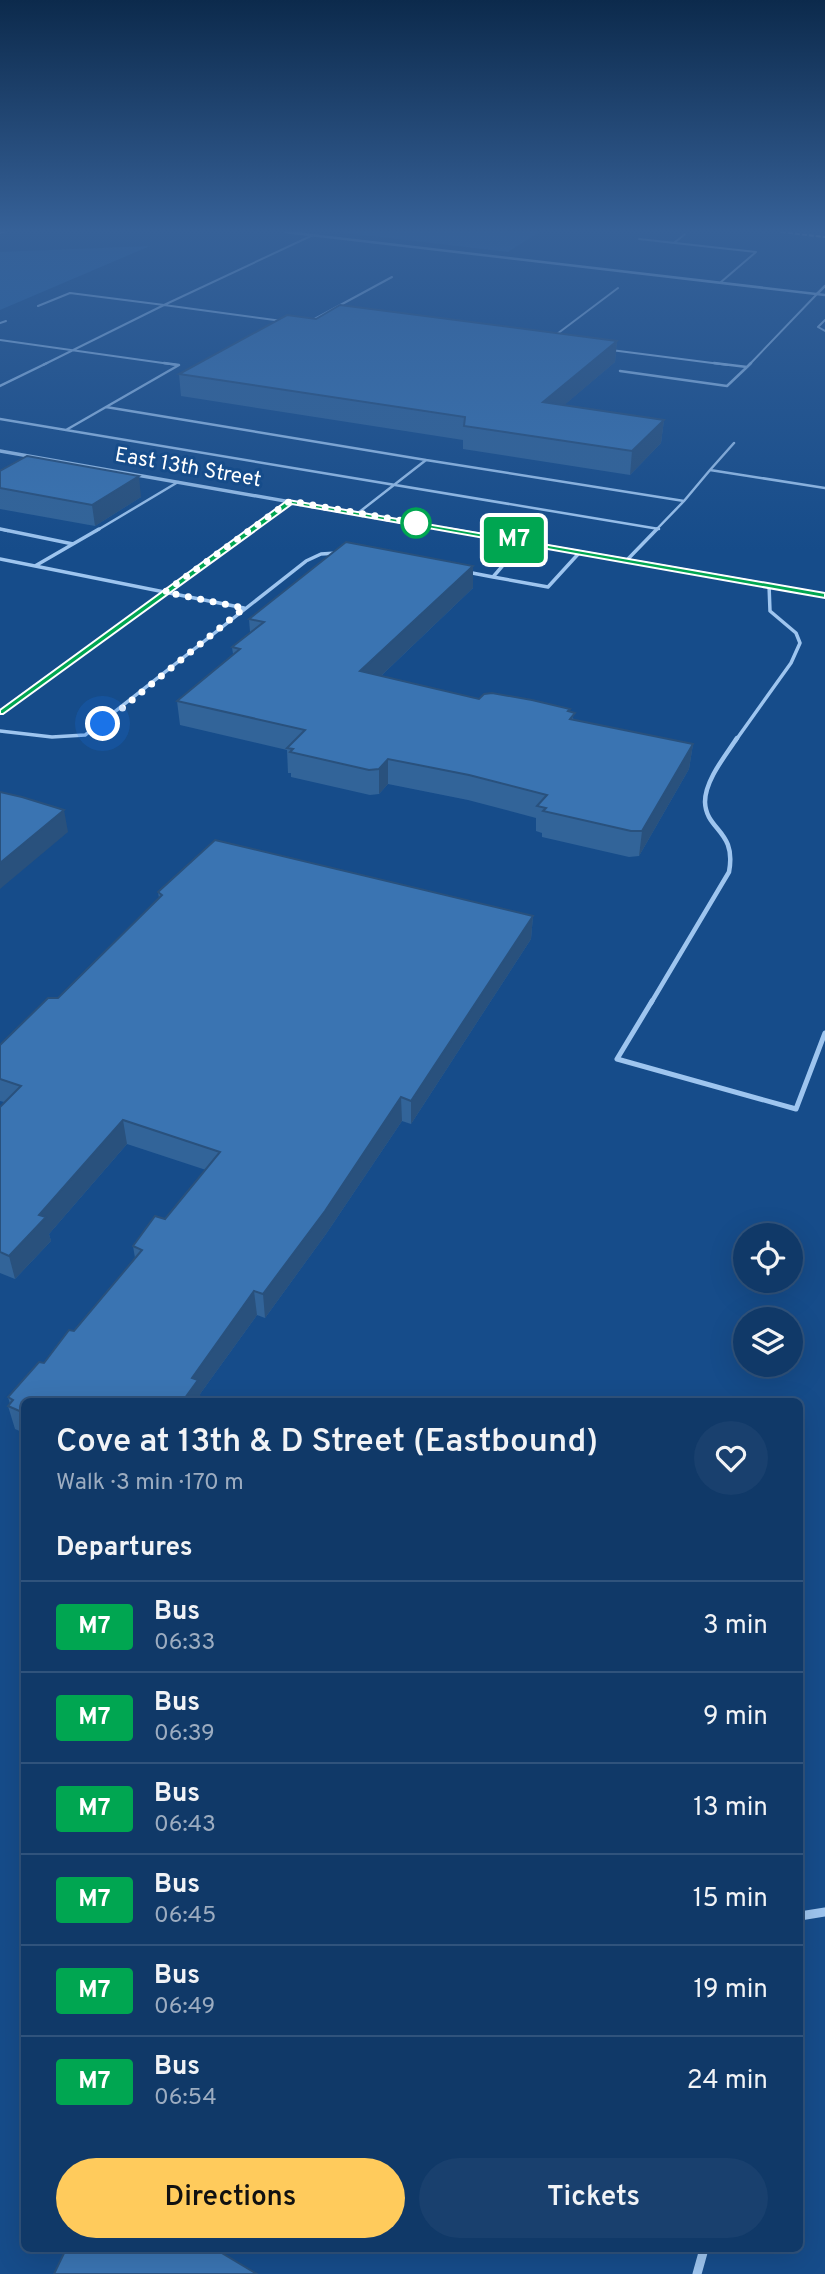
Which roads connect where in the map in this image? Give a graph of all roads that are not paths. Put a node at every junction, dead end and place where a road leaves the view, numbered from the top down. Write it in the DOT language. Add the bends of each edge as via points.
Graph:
graph roads {
  1 [pos="98,338"];
  2 [pos="552,338"];
  3 [pos="775,338"];
  4 [pos="0,340"];
  5 [pos="560,344"];
  6 [pos="600,349"];
  7 [pos="73,351"];
  8 [pos="747,367"];
  9 [pos="620,371"];
  10 [pos="0,386"];
  11 [pos="106,407"];
  12 [pos="0,419"];
  13 [pos="66,430"];
  14 [pos="734,443"];
  15 [pos="0,451"];
  16 [pos="426,460"];
  17 [pos="710,470"];
  18 [pos="178,482"];
  19 [pos="393,486"];
  20 [pos="825,488"];
  21 [pos="290,501"];
  22 [pos="684,501"];
  23 [pos="358,513"];
  24 [pos="0,529"];
  25 [pos="659,529"];
  26 [pos="523,542"];
  27 [pos="73,544"];
  28 [pos="345,552"];
  29 [pos="580,552"];
  30 [pos="0,559"];
  31 [pos="627,561"];
  32 [pos="35,566"];
  33 [pos="455,570"];
  34 [pos="493,577"];
  35 [pos="769,585"];
  36 [pos="165,592"];
  37 [pos="825,595"];
  38 [pos="244,608"];
  39 [pos="0,712"];
  40 [pos="0,731"];
  41 [pos="825,1033"];
  42 [pos="825,1912"];
  43 [pos="803,1916"];
  44 [pos="703,2252"];
  45 [pos="697,2274"];
  1 -- 7 [label="lane"];
  2 -- 5 [label="lane" via="547,342"];
  3 -- 8 [label="lane"];
  4 -- 7 [label="lane"];
  6 -- 8 [label="lane"];
  7 -- 10 [label="lane"];
  7 -- 11 [label="lane" via="179,365"];
  8 -- 9 [label="lane" via="727,386"];
  11 -- 13 [label="lane"];
  11 -- 16 [label="lane"];
  12 -- 13 [label="lane"];
  13 -- 19 [label="lane"];
  14 -- 17 [label="lane"];
  15 -- 18 [label="street, East 13th Street"];
  16 -- 19 [label="lane"];
  16 -- 22 [label="lane"];
  17 -- 20 [label="lane"];
  17 -- 22 [label="lane"];
  18 -- 21 [label="street, East 13th Street"];
  18 -- 27 [label="lane"];
  19 -- 23 [label="lane"];
  19 -- 25 [label="lane"];
  21 -- 23 [label="street, East 13th Street"];
  21 -- 36 [label="street"];
  22 -- 25 [label="lane"];
  23 -- 26 [label="street, East 13th Street"];
  24 -- 27 [label="lane"];
  25 -- 31 [label="lane"];
  26 -- 29 [label="street, East 13th Street"];
  26 -- 34 [label="lane"];
  27 -- 32 [label="lane"];
  28 -- 38 [label="lane" via="306,561"];
  29 -- 31 [label="street, East 13th Street"];
  29 -- 34 [label="lane" via="548,587"];
  30 -- 32 [label="lane"];
  31 -- 35 [label="street, East 13th Street"];
  32 -- 36 [label="lane"];
  33 -- 34 [label="lane"];
  35 -- 37 [label="street, East 13th Street"];
  35 -- 41 [label="lane" via="770,611 796,633 800,643 708,783 707,811 727,839 734,856 732,864 617,1059 796,1109"];
  36 -- 38 [label="lane"];
  36 -- 39 [label="street"];
  38 -- 40 [label="lane" via="85,735 52,737"];
  42 -- 43 [label="lane"];
  44 -- 45 [label="lane"];
}
